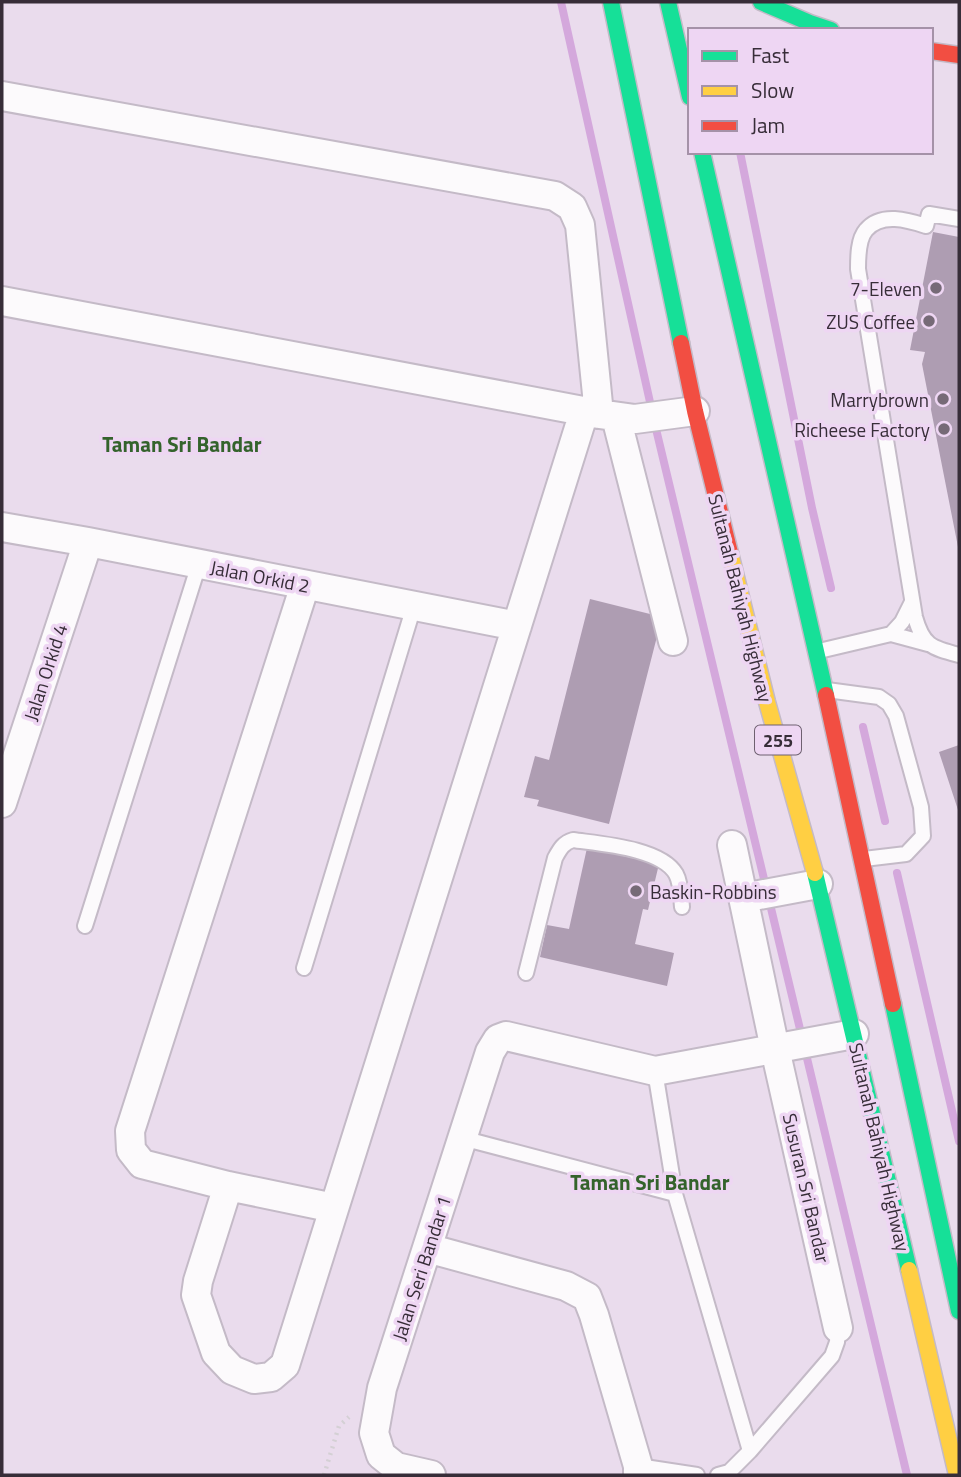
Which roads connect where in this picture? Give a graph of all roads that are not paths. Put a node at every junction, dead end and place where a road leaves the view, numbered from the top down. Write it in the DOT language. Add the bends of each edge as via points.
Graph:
graph roads {
  1 [pos="611,2"];
  2 [pos="668,2"];
  3 [pos="761,2"];
  4 [pos="825,28"];
  5 [pos="933,51"];
  6 [pos="959,55"];
  7 [pos="688,88"];
  8 [pos="2,96"];
  9 [pos="702,154"];
  10 [pos="959,219"];
  11 [pos="2,302"];
  12 [pos="683,413"];
  13 [pos="608,415"];
  14 [pos="2,527"];
  15 [pos="88,542"];
  16 [pos="199,564"];
  17 [pos="305,585"];
  18 [pos="912,602"];
  19 [pos="414,606"];
  20 [pos="517,626"];
  21 [pos="891,634"];
  22 [pos="673,641"];
  23 [pos="931,646"];
  24 [pos="817,651"];
  25 [pos="959,655"];
  26 [pos="825,690"];
  27 [pos="2,803"];
  28 [pos="732,845"];
  29 [pos="863,859"];
  30 [pos="818,884"];
  31 [pos="750,897"];
  32 [pos="682,907"];
  33 [pos="85,926"];
  34 [pos="304,968"];
  35 [pos="526,972"];
  36 [pos="854,1034"];
  37 [pos="784,1047"];
  38 [pos="655,1071"];
  39 [pos="462,1138"];
  40 [pos="228,1186"];
  41 [pos="675,1194"];
  42 [pos="334,1208"];
  43 [pos="427,1248"];
  44 [pos="959,1311"];
  45 [pos="838,1328"];
  46 [pos="750,1451"];
  47 [pos="638,1470"];
  48 [pos="431,1475"];
  49 [pos="697,1475"];
  50 [pos="718,1475"];
  51 [pos="957,1475"];
  1 -- 12 [label="main road, Sultanah Bahiyah Highway / 255"];
  2 -- 7 [label="main road"];
  3 -- 4 [label="main road"];
  5 -- 6 [label="main road"];
  8 -- 13 [label="street" via="555,196 572,207 580,225"];
  9 -- 24 [label="main road"];
  10 -- 18 [label="lane" via="929,214 926,226 901,218 879,221 867,229 859,253"];
  11 -- 13 [label="street"];
  12 -- 13 [label="street"];
  12 -- 30 [label="main road, Sultanah Bahiyah Highway / 255"];
  13 -- 20 [label="street"];
  13 -- 22 [label="street"];
  14 -- 15 [label="street, Jalan Orkid 2"];
  15 -- 16 [label="street, Jalan Orkid 2"];
  15 -- 27 [label="street, Jalan Orkid 4"];
  16 -- 17 [label="street, Jalan Orkid 2"];
  16 -- 33 [label="lane"];
  17 -- 19 [label="street, Jalan Orkid 2"];
  17 -- 40 [label="street" via="130,1130 131,1150 142,1164"];
  18 -- 21 [label="lane"];
  18 -- 23 [label="lane" via="918,627"];
  19 -- 20 [label="street, Jalan Orkid 2"];
  19 -- 34 [label="lane"];
  20 -- 42 [label="street"];
  21 -- 23 [label="lane"];
  21 -- 24 [label="lane"];
  23 -- 25 [label="lane"];
  24 -- 26 [label="main road"];
  26 -- 29 [label="main road"];
  26 -- 29 [label="lane" via="879,697 889,704 922,807 923,836 906,854"];
  28 -- 31 [label="street, Susuran Sri Bandar"];
  29 -- 44 [label="main road"];
  30 -- 31 [label="street"];
  30 -- 36 [label="main road, Sultanah Bahiyah Highway / 255"];
  31 -- 37 [label="street, Susuran Sri Bandar"];
  32 -- 35 [label="lane" via="678,876 661,860 620,847 567,842 555,858"];
  36 -- 37 [label="street"];
  36 -- 51 [label="main road, Sultanah Bahiyah Highway / 255"];
  37 -- 38 [label="street"];
  37 -- 45 [label="street, Susuran Sri Bandar"];
  38 -- 39 [label="street, Jalan Seri Bandar 1" via="506,1036 498,1039 490,1052"];
  38 -- 41 [label="lane"];
  39 -- 41 [label="lane"];
  39 -- 43 [label="street, Jalan Seri Bandar 1"];
  40 -- 42 [label="street"];
  40 -- 42 [label="street" via="196,1295 216,1353 232,1370 254,1379 271,1377 285,1365"];
  41 -- 46 [label="lane"];
  43 -- 47 [label="street" via="566,1286 587,1297"];
  43 -- 48 [label="street, Jalan Seri Bandar 1" via="382,1388 374,1433 381,1455 396,1467"];
  45 -- 46 [label="lane" via="832,1356"];
  46 -- 50 [label="lane" via="729,1472"];
  47 -- 49 [label="lane"];
}
